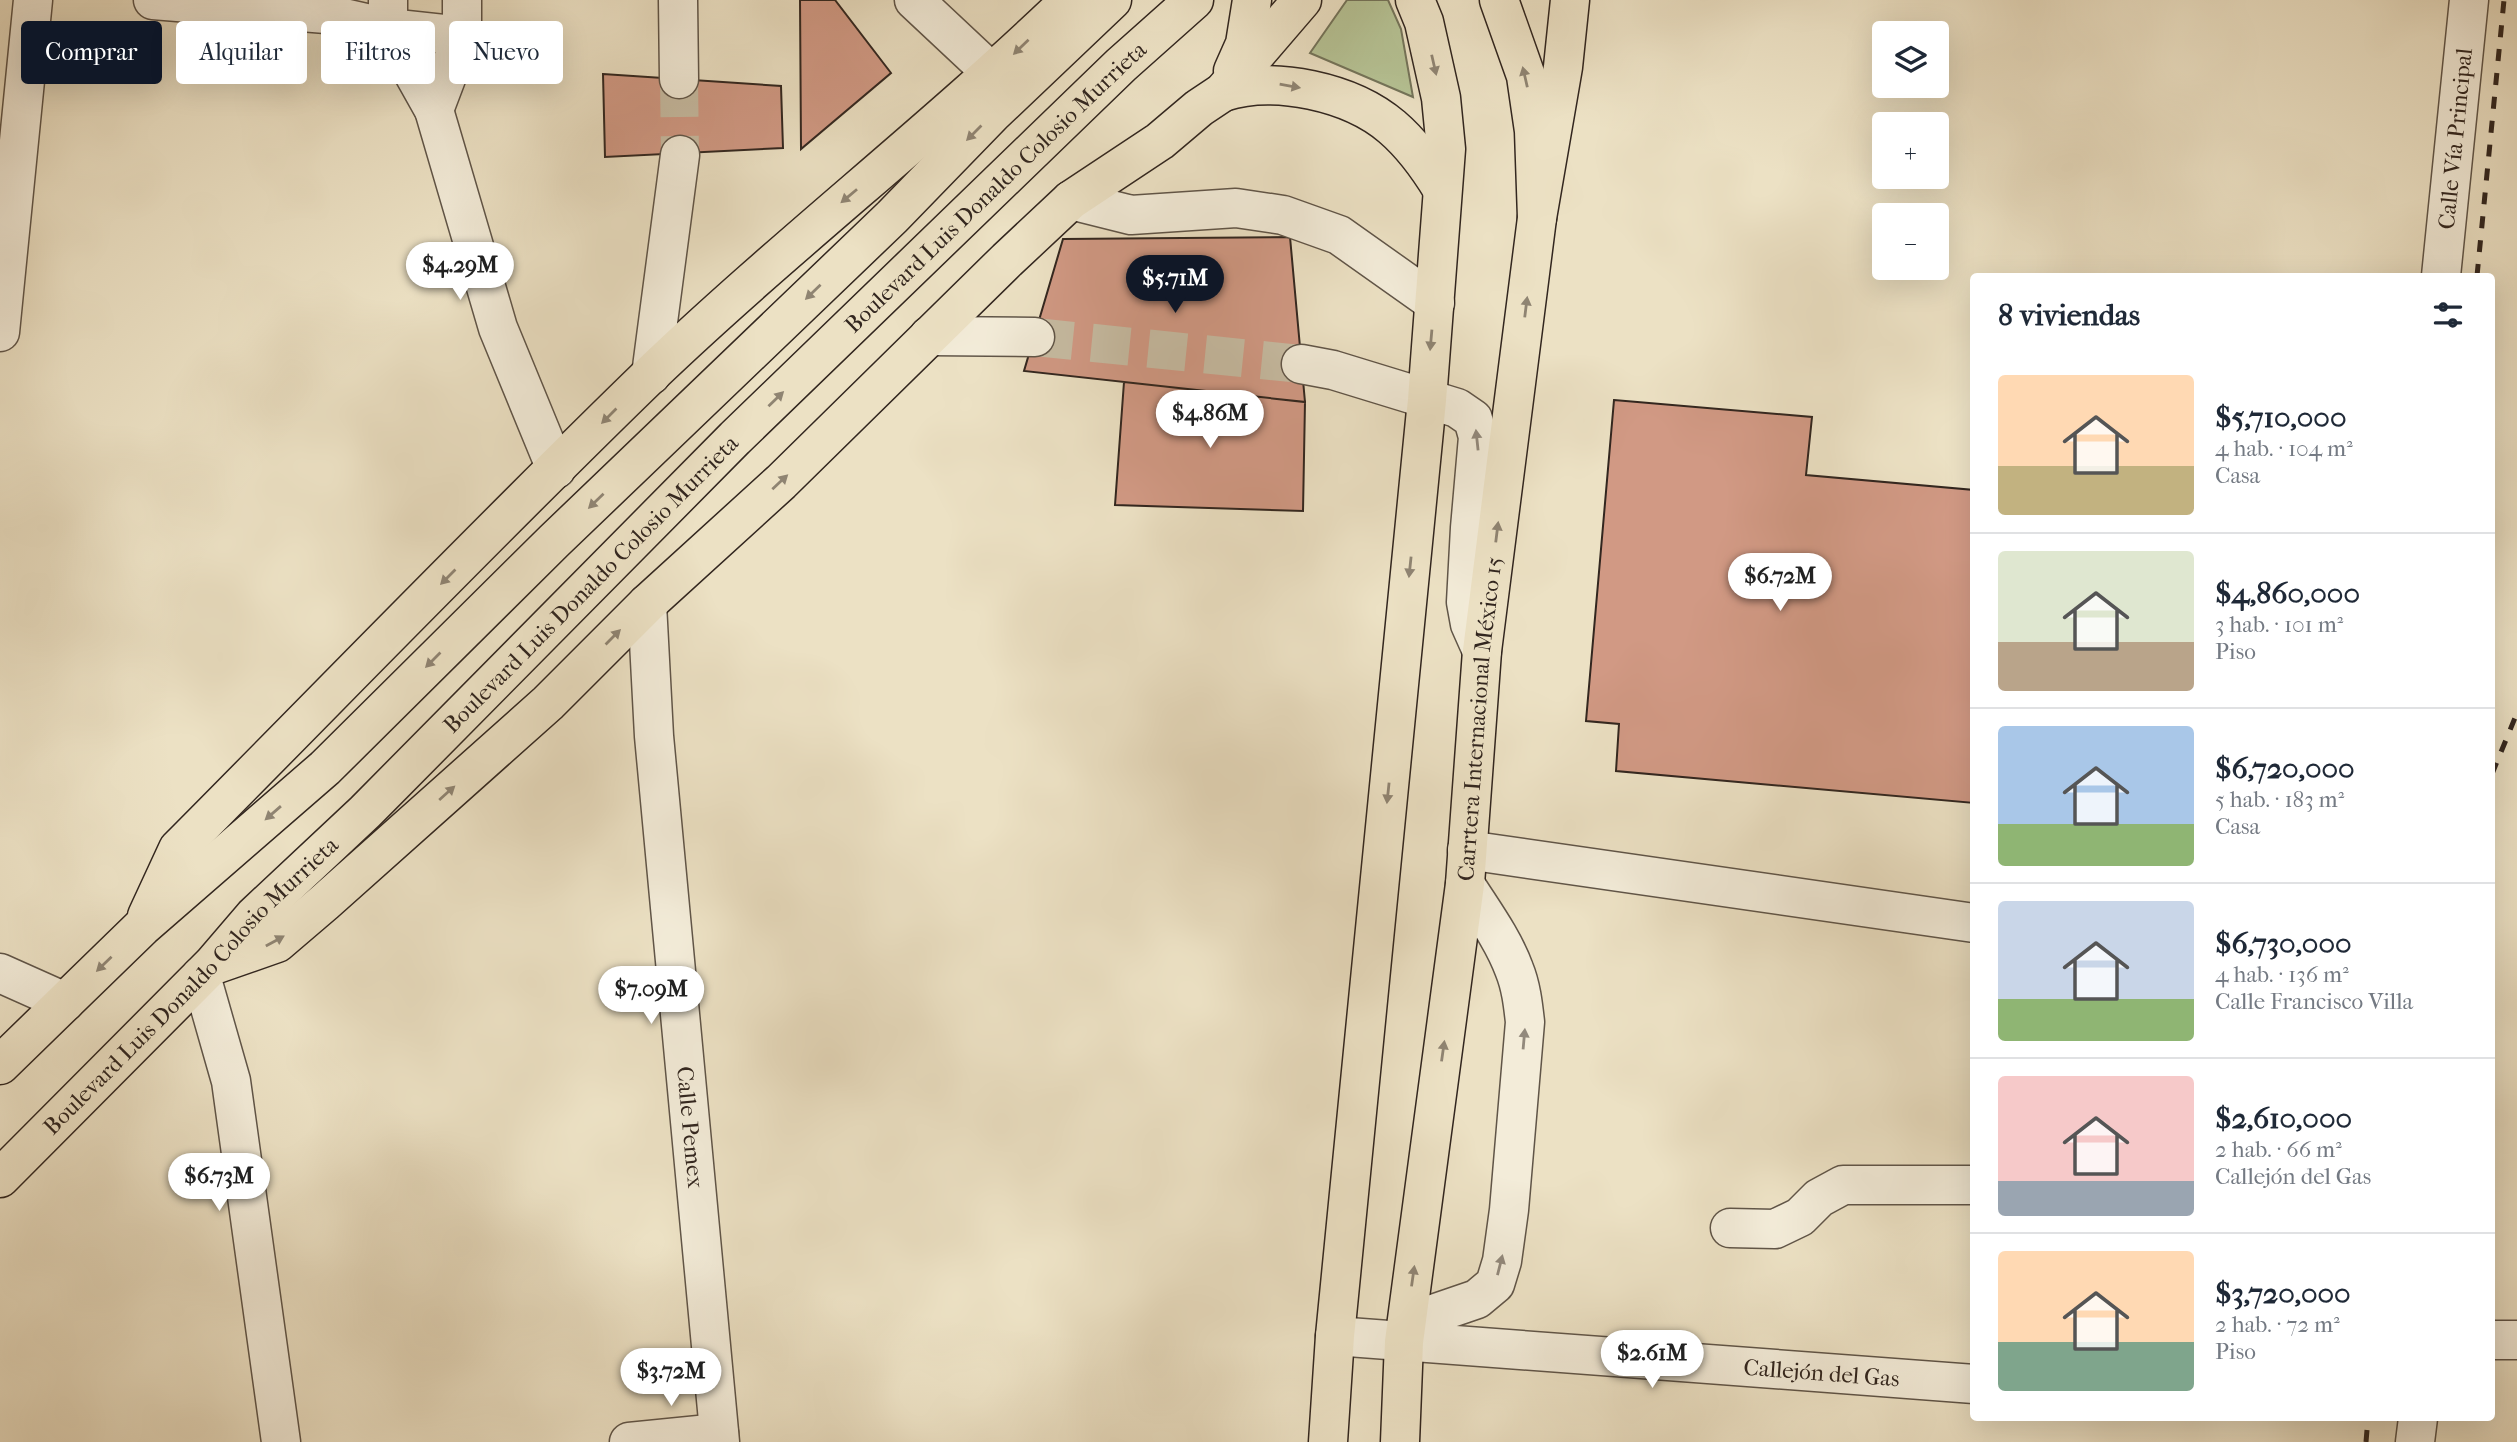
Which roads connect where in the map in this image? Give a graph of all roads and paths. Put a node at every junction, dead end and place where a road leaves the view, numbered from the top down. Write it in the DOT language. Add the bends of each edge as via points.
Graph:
graph roads {
  1 [pos="33,0"];
  2 [pos="153,0"];
  3 [pos="678,0"];
  4 [pos="914,0"];
  5 [pos="1070,0"];
  6 [pos="1112,0"];
  7 [pos="1195,0"];
  8 [pos="1252,0"];
  9 [pos="1302,0"];
  10 [pos="1415,0"];
  11 [pos="1499,0"];
  12 [pos="1570,0"];
  13 [pos="2469,0"];
  14 [pos="388,14"];
  15 [pos="462,18"];
  16 [pos="993,74"];
  17 [pos="679,79"];
  18 [pos="1223,92"];
  19 [pos="435,110"];
  20 [pos="680,155"];
  21 [pos="1442,190"];
  22 [pos="1071,200"];
  23 [pos="1537,218"];
  24 [pos="2441,273"];
  25 [pos="1434,303"];
  26 [pos="0,332"];
  27 [pos="929,335"];
  28 [pos="1034,337"];
  29 [pos="1301,365"];
  30 [pos="651,375"];
  31 [pos="1427,400"];
  32 [pos="556,469"];
  33 [pos="647,604"];
  34 [pos="1482,651"];
  35 [pos="1466,867"];
  36 [pos="1970,923"];
  37 [pos="142,927"];
  38 [pos="206,971"];
  39 [pos="0,973"];
  40 [pos="65,1002"];
  41 [pos="0,1065"];
  42 [pos="0,1178"];
  43 [pos="1970,1185"];
  44 [pos="1730,1228"];
  45 [pos="1406,1333"];
  46 [pos="1335,1336"];
  47 [pos="2495,1340"];
  48 [pos="2517,1340"];
  49 [pos="1970,1384"];
  50 [pos="2418,1421"];
  51 [pos="719,1438"];
  52 [pos="281,1442"];
  53 [pos="629,1442"];
  54 [pos="1328,1442"];
  55 [pos="1400,1442"];
  56 [pos="2416,1442"];
  1 -- 26 [label="street"];
  2 -- 14 [label="street" via="327,14"];
  3 -- 17 [label="street"];
  4 -- 16 [label="street"];
  5 -- 16 [label="main road, one-way"];
  6 -- 37 [label="main road, one-way" via="325,768"];
  38 -- 7 [label="main road, Boulevard Luis Donaldo Colosio Murrieta, one-way" via="254,916 365,812 734,438 1121,65"];
  8 -- 18 [label="main road" via="1245,44"];
  9 -- 18 [label="main road"];
  10 -- 21 [label="main road, one-way" via="1441,98 1446,149"];
  23 -- 11 [label="main road, Carrtera Internacional México 15, one-way" via="1534,131 1526,76"];
  12 -- 23 [label="main road"];
  13 -- 24 [label="street, Calle Vía Principal"];
  14 -- 15 [label="street"];
  14 -- 19 [label="street"];
  15 -- 19 [label="street"];
  16 -- 30 [label="main road, one-way" via="776,259"];
  18 -- 21 [label="main road, one-way" via="1242,85 1285,84 1359,107 1390,125 1424,160"];
  18 -- 22 [label="main road"];
  19 -- 32 [label="street" via="498,328"];
  20 -- 30 [label="street"];
  21 -- 25 [label="main road"];
  22 -- 25 [label="street" via="1131,215 1236,208 1283,215 1339,235"];
  22 -- 27 [label="main road"];
  34 -- 23 [label="main road, Carrtera Internacional México 15, one-way"];
  25 -- 31 [label="main road, one-way"];
  27 -- 28 [label="street"];
  33 -- 27 [label="main road, one-way" via="780,482"];
  29 -- 31 [label="street" via="1333,370"];
  30 -- 32 [label="main road, one-way"];
  34 -- 31 [label="street, one-way" via="1466,602 1478,437 1473,419 1457,408"];
  31 -- 46 [label="main road, one-way"];
  32 -- 37 [label="main road, one-way" via="178,849"];
  38 -- 33 [label="main road, one-way" via="277,943 548,703"];
  33 -- 51 [label="street, Calle Pemex" via="654,736"];
  34 -- 35 [label="main road, Carrtera Internacional México 15"];
  35 -- 36 [label="street"];
  45 -- 35 [label="main road, Carrtera Internacional México 15, one-way"];
  45 -- 35 [label="street, one-way" via="1477,1299 1495,1284 1509,1210 1525,1023 1522,994"];
  37 -- 40 [label="main road, one-way"];
  38 -- 42 [label="main road, Boulevard Luis Donaldo Colosio Murrieta"];
  38 -- 52 [label="street" via="230,1081"];
  39 -- 40 [label="street"];
  40 -- 41 [label="main road"];
  43 -- 44 [label="street" via="1843,1185 1819,1198 1800,1217 1774,1229"];
  45 -- 46 [label="street, Callejón del Gas"];
  45 -- 49 [label="street, Callejón del Gas"];
  45 -- 55 [label="main road, Carrtera Internacional México 15"];
  46 -- 54 [label="main road"];
  47 -- 48 [label="street"];
  50 -- 56 [label="street"];
  51 -- 53 [label="street"];
}
